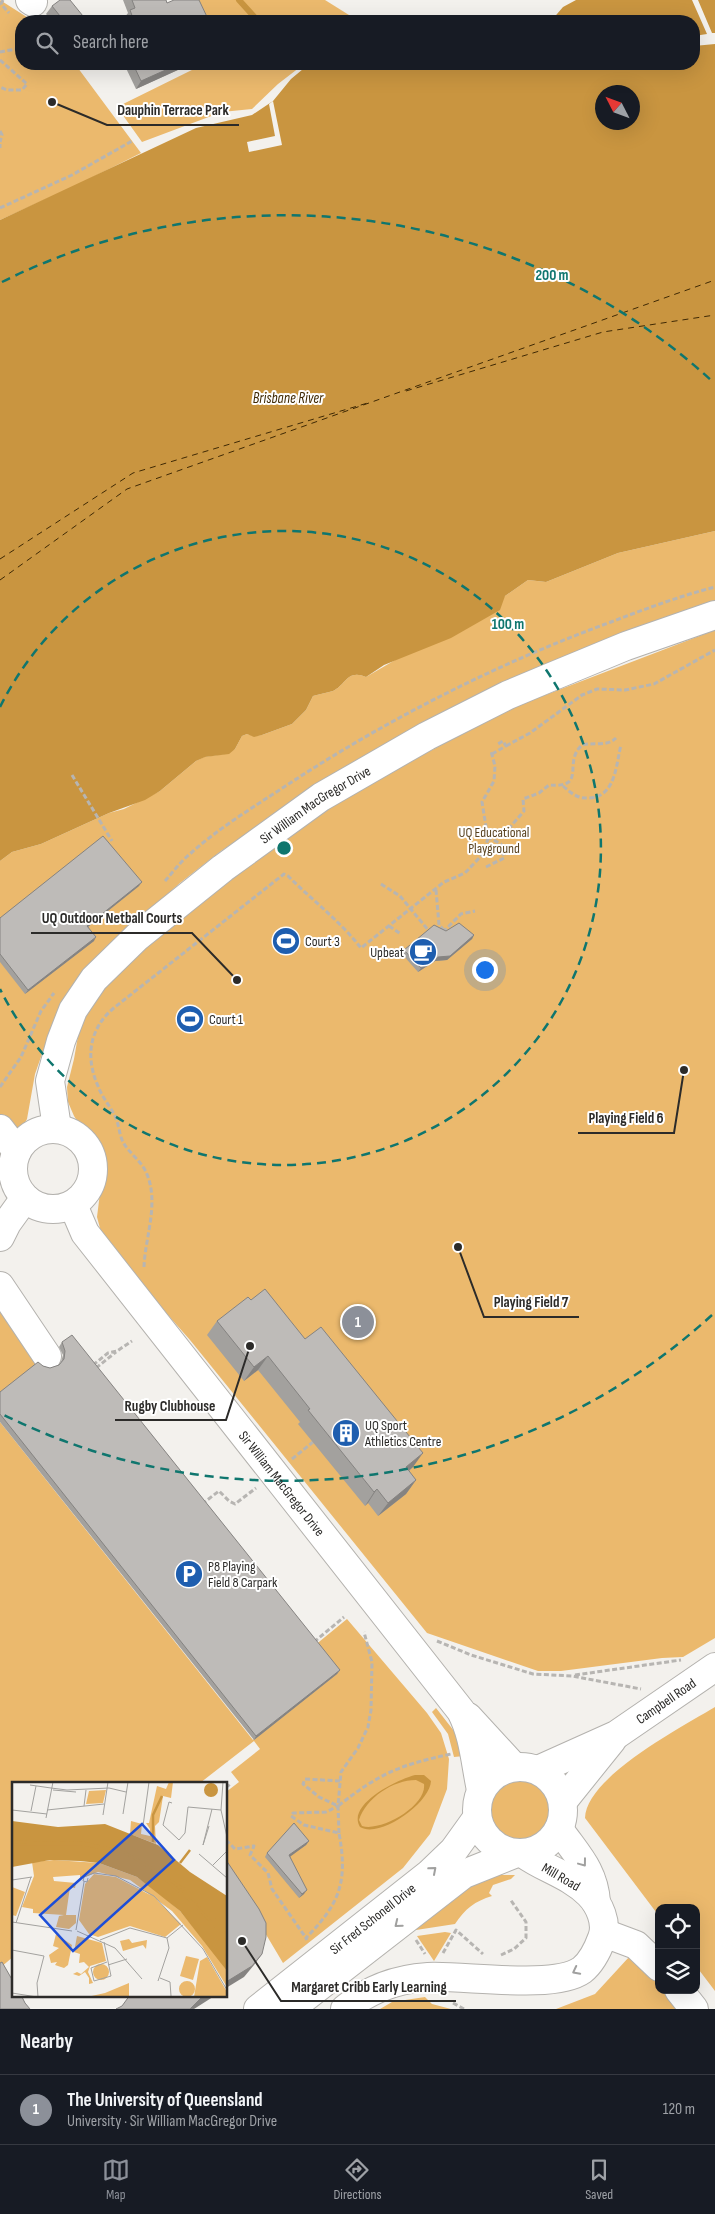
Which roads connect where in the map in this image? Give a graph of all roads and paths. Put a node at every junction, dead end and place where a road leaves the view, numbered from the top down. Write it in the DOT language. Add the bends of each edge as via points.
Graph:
graph roads {
  1 [pos="3,0"];
  2 [pos="5,10"];
  3 [pos="15,49"];
  4 [pos="0,52"];
  5 [pos="0,60"];
  6 [pos="0,87"];
  7 [pos="0,131"];
  8 [pos="132,141"];
  9 [pos="0,143"];
  10 [pos="0,148"];
  11 [pos="0,208"];
  12 [pos="715,615"];
  13 [pos="715,650"];
  14 [pos="616,738"];
  15 [pos="498,744"];
  16 [pos="621,745"];
  17 [pos="506,746"];
  18 [pos="72,775"];
  19 [pos="563,786"];
  20 [pos="488,836"];
  21 [pos="112,841"];
  22 [pos="486,867"];
  23 [pos="381,884"];
  24 [pos="436,889"];
  25 [pos="411,909"];
  26 [pos="474,911"];
  27 [pos="389,926"];
  28 [pos="429,931"];
  29 [pos="445,932"];
  30 [pos="401,934"];
  31 [pos="439,935"];
  32 [pos="57,1128"];
  33 [pos="0,1129"];
  34 [pos="17,1151"];
  35 [pos="25,1198"];
  36 [pos="73,1205"];
  37 [pos="0,1237"];
  38 [pos="147,1274"];
  39 [pos="0,1286"];
  40 [pos="132,1341"];
  41 [pos="117,1351"];
  42 [pos="47,1356"];
  43 [pos="91,1366"];
  44 [pos="94,1370"];
  45 [pos="313,1442"];
  46 [pos="288,1462"];
  47 [pos="257,1487"];
  48 [pos="201,1504"];
  49 [pos="344,1617"];
  50 [pos="364,1632"];
  51 [pos="431,1638"];
  52 [pos="312,1643"];
  53 [pos="703,1663"];
  54 [pos="572,1676"];
  55 [pos="644,1694"];
  56 [pos="461,1711"];
  57 [pos="616,1735"];
  58 [pos="451,1754"];
  59 [pos="526,1769"];
  60 [pos="340,1781"];
  61 [pos="228,1785"];
  62 [pos="231,1788"];
  63 [pos="481,1790"];
  64 [pos="563,1801"];
  65 [pos="338,1806"];
  66 [pos="286,1816"];
  67 [pos="291,1816"];
  68 [pos="477,1818"];
  69 [pos="559,1829"];
  70 [pos="339,1833"];
  71 [pos="228,1842"];
  72 [pos="519,1854"];
  73 [pos="510,1899"];
  74 [pos="596,1902"];
  75 [pos="604,1933"];
  76 [pos="306,1938"];
  77 [pos="415,1939"];
  78 [pos="310,1945"];
  79 [pos="430,1960"];
  80 [pos="439,1960"];
  81 [pos="655,1963"];
  82 [pos="682,1994"];
  83 [pos="258,2009"];
  84 [pos="290,2009"];
  85 [pos="345,2009"];
  86 [pos="694,2009"];
  1 -- 2 [label="path" via="1,4"];
  3 -- 4 [label="path"];
  5 -- 6 [label="path" via="27,84 22,90"];
  7 -- 9 [label="path"];
  8 -- 11 [label="path" via="72,175"];
  9 -- 10 [label="path"];
  12 -- 32 [label="street, Sir William MacGregor Drive" via="626,646 525,688 427,736 321,797 223,868 137,938 94,980 73,1010 50,1081"];
  13 -- 17 [label="path" via="654,684 625,690 597,689 582,695 530,733"];
  14 -- 19 [label="path" via="612,742 582,745 576,750 572,779"];
  15 -- 17 [label="path" via="503,741"];
  16 -- 19 [label="path" via="611,784 605,793 595,798 582,798"];
  17 -- 20 [label="path" via="492,753 494,781 482,802"];
  18 -- 21 [label="path"];
  19 -- 20 [label="path" via="549,785 523,799 524,811 504,833"];
  20 -- 22 [label="path" via="501,844 504,858"];
  20 -- 24 [label="path" via="482,855 473,865"];
  23 -- 25 [label="path" via="400,896"];
  24 -- 25 [label="path"];
  24 -- 29 [label="path" via="439,925"];
  25 -- 27 [label="path"];
  25 -- 28 [label="path"];
  26 -- 29 [label="path" via="461,914"];
  27 -- 30 [label="path"];
  27 -- 38 [label="path" via="361,948 341,924 284,874 102,1020 90,1047 90,1060 98,1087 115,1117 123,1142 146,1172 152,1197 144,1256"];
  29 -- 31 [label="path"];
  32 -- 34 [label="street" via="35,1133"];
  32 -- 36 [label="street" via="80,1138 92,1157 92,1182 85,1195"];
  33 -- 34 [label="street"];
  34 -- 35 [label="street" via="13,1164 14,1178"];
  35 -- 36 [label="street" via="46,1209 59,1210"];
  35 -- 37 [label="street"];
  36 -- 56 [label="street, Sir William MacGregor Drive" via="85,1232"];
  39 -- 42 [label="street"];
  40 -- 41 [label="path"];
  41 -- 43 [label="path" via="108,1353"];
  41 -- 44 [label="path"];
  45 -- 46 [label="path"];
  47 -- 48 [label="path" via="235,1504 219,1491"];
  49 -- 52 [label="path"];
  50 -- 60 [label="path" via="372,1662 368,1728 341,1772"];
  51 -- 54 [label="path" via="471,1655 533,1674"];
  53 -- 54 [label="path"];
  53 -- 57 [label="street, Campbell Road"];
  54 -- 55 [label="path" via="640,1688"];
  56 -- 59 [label="street, Sir William MacGregor Drive"];
  56 -- 63 [label="street, Sir William MacGregor Drive" via="470,1728"];
  57 -- 59 [label="street, Campbell Road"];
  57 -- 64 [label="street, Campbell Road"];
  58 -- 65 [label="path" via="394,1769"];
  59 -- 63 [label="street" via="495,1775"];
  59 -- 64 [label="street" via="550,1778"];
  60 -- 65 [label="path"];
  60 -- 65 [label="path" via="305,1779 303,1784"];
  61 -- 62 [label="path"];
  63 -- 68 [label="street, Sir Fred Schonell Drive" via="476,1803"];
  64 -- 69 [label="street"];
  65 -- 67 [label="path" via="326,1812"];
  65 -- 70 [label="path"];
  66 -- 67 [label="path"];
  67 -- 70 [label="path" via="304,1825"];
  68 -- 72 [label="street" via="491,1843 504,1851"];
  83 -- 68 [label="street, Sir Fred Schonell Drive, one-way" via="429,1874 454,1850"];
  69 -- 72 [label="street, Sir Fred Schonell Drive" via="539,1850"];
  69 -- 74 [label="street, Mill Road, one-way" via="589,1870"];
  70 -- 76 [label="path" via="342,1883 334,1904"];
  71 -- 76 [label="path" via="235,1849 254,1846 250,1855 268,1873 272,1889"];
  72 -- 74 [label="street, Mill Road" via="573,1881"];
  72 -- 84 [label="street, Sir Fred Schonell Drive, one-way" via="483,1865 456,1880"];
  73 -- 80 [label="path" via="526,1922 526,1938 514,1949 500,1955 484,1955 456,1930"];
  74 -- 75 [label="street, Mill Road" via="602,1915"];
  75 -- 81 [label="street" via="636,1945"];
  75 -- 85 [label="street, one-way" via="597,1951 582,1970 558,1979 428,1977 384,1984"];
  76 -- 78 [label="path"];
  77 -- 79 [label="path"];
  82 -- 86 [label="street"];
}
